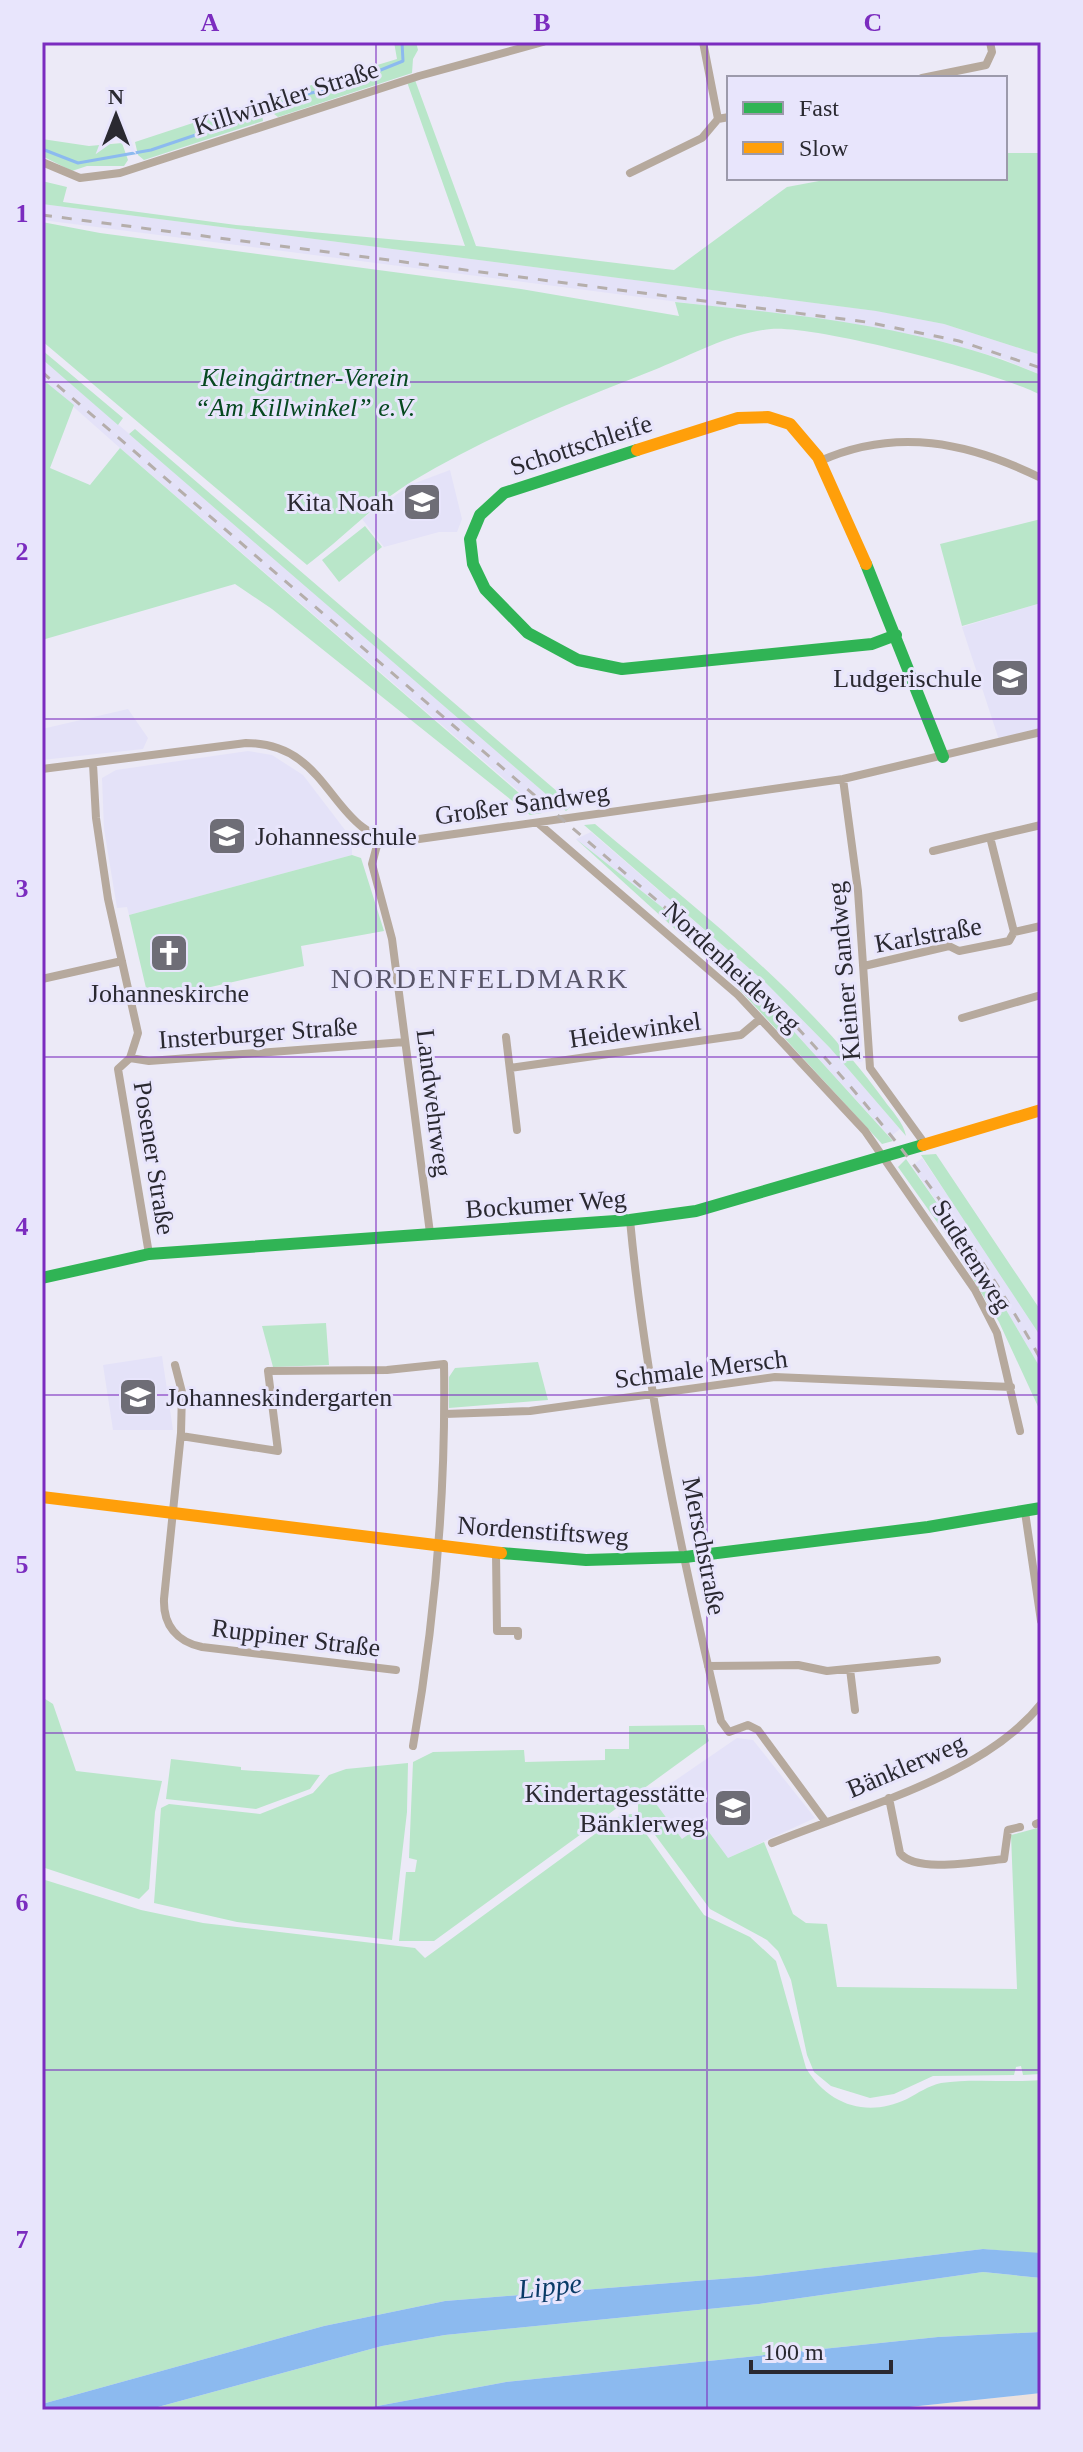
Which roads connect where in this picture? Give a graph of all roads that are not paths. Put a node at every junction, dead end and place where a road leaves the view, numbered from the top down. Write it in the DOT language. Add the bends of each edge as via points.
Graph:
graph roads {
  1 [pos="543,42"];
  2 [pos="703,42"];
  3 [pos="990,42"];
  4 [pos="932,76"];
  5 [pos="727,117"];
  6 [pos="718,119"];
  7 [pos="42,162"];
  8 [pos="630,173"];
  9 [pos="820,461"];
  10 [pos="1041,478"];
  11 [pos="896,635"];
  12 [pos="1041,732"];
  13 [pos="943,757"];
  14 [pos="93,764"];
  15 [pos="42,769"];
  16 [pos="843,779"];
  17 [pos="538,823"];
  18 [pos="1041,825"];
  19 [pos="990,837"];
  20 [pos="379,838"];
  21 [pos="933,851"];
  22 [pos="1041,926"];
  23 [pos="1014,932"];
  24 [pos="122,961"];
  25 [pos="864,966"];
  26 [pos="42,979"];
  27 [pos="1041,995"];
  28 [pos="962,1018"];
  29 [pos="760,1019"];
  30 [pos="506,1037"];
  31 [pos="405,1042"];
  32 [pos="130,1058"];
  33 [pos="510,1068"];
  34 [pos="118,1069"];
  35 [pos="1041,1110"];
  36 [pos="517,1130"];
  37 [pos="925,1144"];
  38 [pos="883,1156"];
  39 [pos="630,1220"];
  40 [pos="430,1233"];
  41 [pos="149,1254"];
  42 [pos="42,1278"];
  43 [pos="175,1365"];
  44 [pos="1011,1387"];
  45 [pos="654,1395"];
  46 [pos="445,1414"];
  47 [pos="1020,1431"];
  48 [pos="181,1436"];
  49 [pos="42,1497"];
  50 [pos="1041,1508"];
  51 [pos="1025,1512"];
  52 [pos="172,1513"];
  53 [pos="439,1546"];
  54 [pos="496,1553"];
  55 [pos="685,1557"];
  56 [pos="1041,1621"];
  57 [pos="518,1636"];
  58 [pos="937,1660"];
  59 [pos="708,1666"];
  60 [pos="850,1669"];
  61 [pos="396,1670"];
  62 [pos="1041,1704"];
  63 [pos="855,1710"];
  64 [pos="413,1746"];
  65 [pos="889,1798"];
  66 [pos="825,1821"];
  67 [pos="1020,1827"];
  68 [pos="772,1843"];
  1 -- 7 [label="street, Killwinkler Straße" via="419,76 120,173 80,178"];
  2 -- 6 [label="street"];
  3 -- 4 [label="street" via="986,65"];
  5 -- 6 [label="street"];
  6 -- 8 [label="street" via="702,138"];
  9 -- 10 [label="street" via="859,446 930,441 981,451"];
  9 -- 11 [label="street, Schottschleife"];
  9 -- 11 [label="street, Schottschleife" via="796,429 781,420 758,416 727,421 504,493 483,510 473,527 472,567 480,584 531,635 575,660 605,668 668,667 872,644"];
  11 -- 13 [label="street, Schottschleife"];
  12 -- 13 [label="street, Großer Sandweg"];
  13 -- 16 [label="street, Großer Sandweg"];
  14 -- 15 [label="street"];
  14 -- 20 [label="street" via="267,744 308,765 355,823"];
  14 -- 24 [label="street" via="99,841"];
  16 -- 17 [label="street, Großer Sandweg"];
  16 -- 25 [label="street, Kleiner Sandweg"];
  17 -- 20 [label="street, Großer Sandweg" via="414,841"];
  17 -- 29 [label="street, Nordenheideweg"];
  18 -- 19 [label="street"];
  19 -- 21 [label="street"];
  19 -- 23 [label="street"];
  20 -- 31 [label="street, Landwehrweg" via="372,864 392,939"];
  22 -- 23 [label="street, Karlstraße"];
  23 -- 25 [label="street, Karlstraße" via="1009,941 959,951 949,946"];
  24 -- 26 [label="street"];
  24 -- 32 [label="street" via="138,1033"];
  25 -- 37 [label="street, Kleiner Sandweg" via="870,1068"];
  27 -- 28 [label="street"];
  29 -- 33 [label="street, Heidewinkel" via="741,1035"];
  29 -- 38 [label="street, Nordenheideweg" via="837,1098"];
  30 -- 33 [label="street"];
  31 -- 32 [label="street, Insterburger Straße" via="149,1061"];
  31 -- 40 [label="street, Landwehrweg"];
  32 -- 34 [label="street, Insterburger Straße"];
  33 -- 36 [label="street"];
  34 -- 41 [label="street, Posener Straße"];
  35 -- 37 [label="street, Bockumer Weg"];
  37 -- 38 [label="street, Bockumer Weg"];
  38 -- 39 [label="street, Bockumer Weg" via="696,1211"];
  38 -- 44 [label="street, Sudetenweg" via="975,1290 997,1333"];
  39 -- 40 [label="street, Bockumer Weg"];
  39 -- 45 [label="street, Merschstraße"];
  40 -- 41 [label="street, Bockumer Weg"];
  41 -- 42 [label="street, Bockumer Weg"];
  43 -- 48 [label="street" via="182,1392"];
  44 -- 45 [label="street, Schmale Mersch" via="775,1377"];
  44 -- 47 [label="street, Sudetenweg"];
  45 -- 46 [label="street, Schmale Mersch" via="530,1411"];
  45 -- 55 [label="street, Merschstraße"];
  46 -- 48 [label="street" via="444,1364 268,1371 278,1451"];
  46 -- 53 [label="street"];
  48 -- 52 [label="street"];
  49 -- 52 [label="street, Nordenstiftsweg"];
  50 -- 51 [label="street, Nordenstiftsweg"];
  51 -- 55 [label="street, Nordenstiftsweg"];
  51 -- 56 [label="street"];
  52 -- 53 [label="street, Nordenstiftsweg"];
  52 -- 61 [label="street, Ruppiner Straße" via="164,1609 169,1626 182,1640 210,1648"];
  53 -- 54 [label="street, Nordenstiftsweg"];
  53 -- 64 [label="street"];
  54 -- 55 [label="street, Nordenstiftsweg" via="586,1560"];
  54 -- 57 [label="street" via="497,1631 518,1631"];
  55 -- 59 [label="street, Merschstraße"];
  58 -- 60 [label="street"];
  59 -- 60 [label="street"];
  59 -- 66 [label="street, Merschstraße" via="721,1721 729,1732 748,1725 758,1730"];
  60 -- 63 [label="street"];
  62 -- 65 [label="street, Bänklerweg" via="989,1753"];
  65 -- 66 [label="street, Bänklerweg"];
  65 -- 67 [label="street" via="900,1853 917,1864 1004,1859 1008,1830"];
  66 -- 68 [label="street, Bänklerweg"];
}
